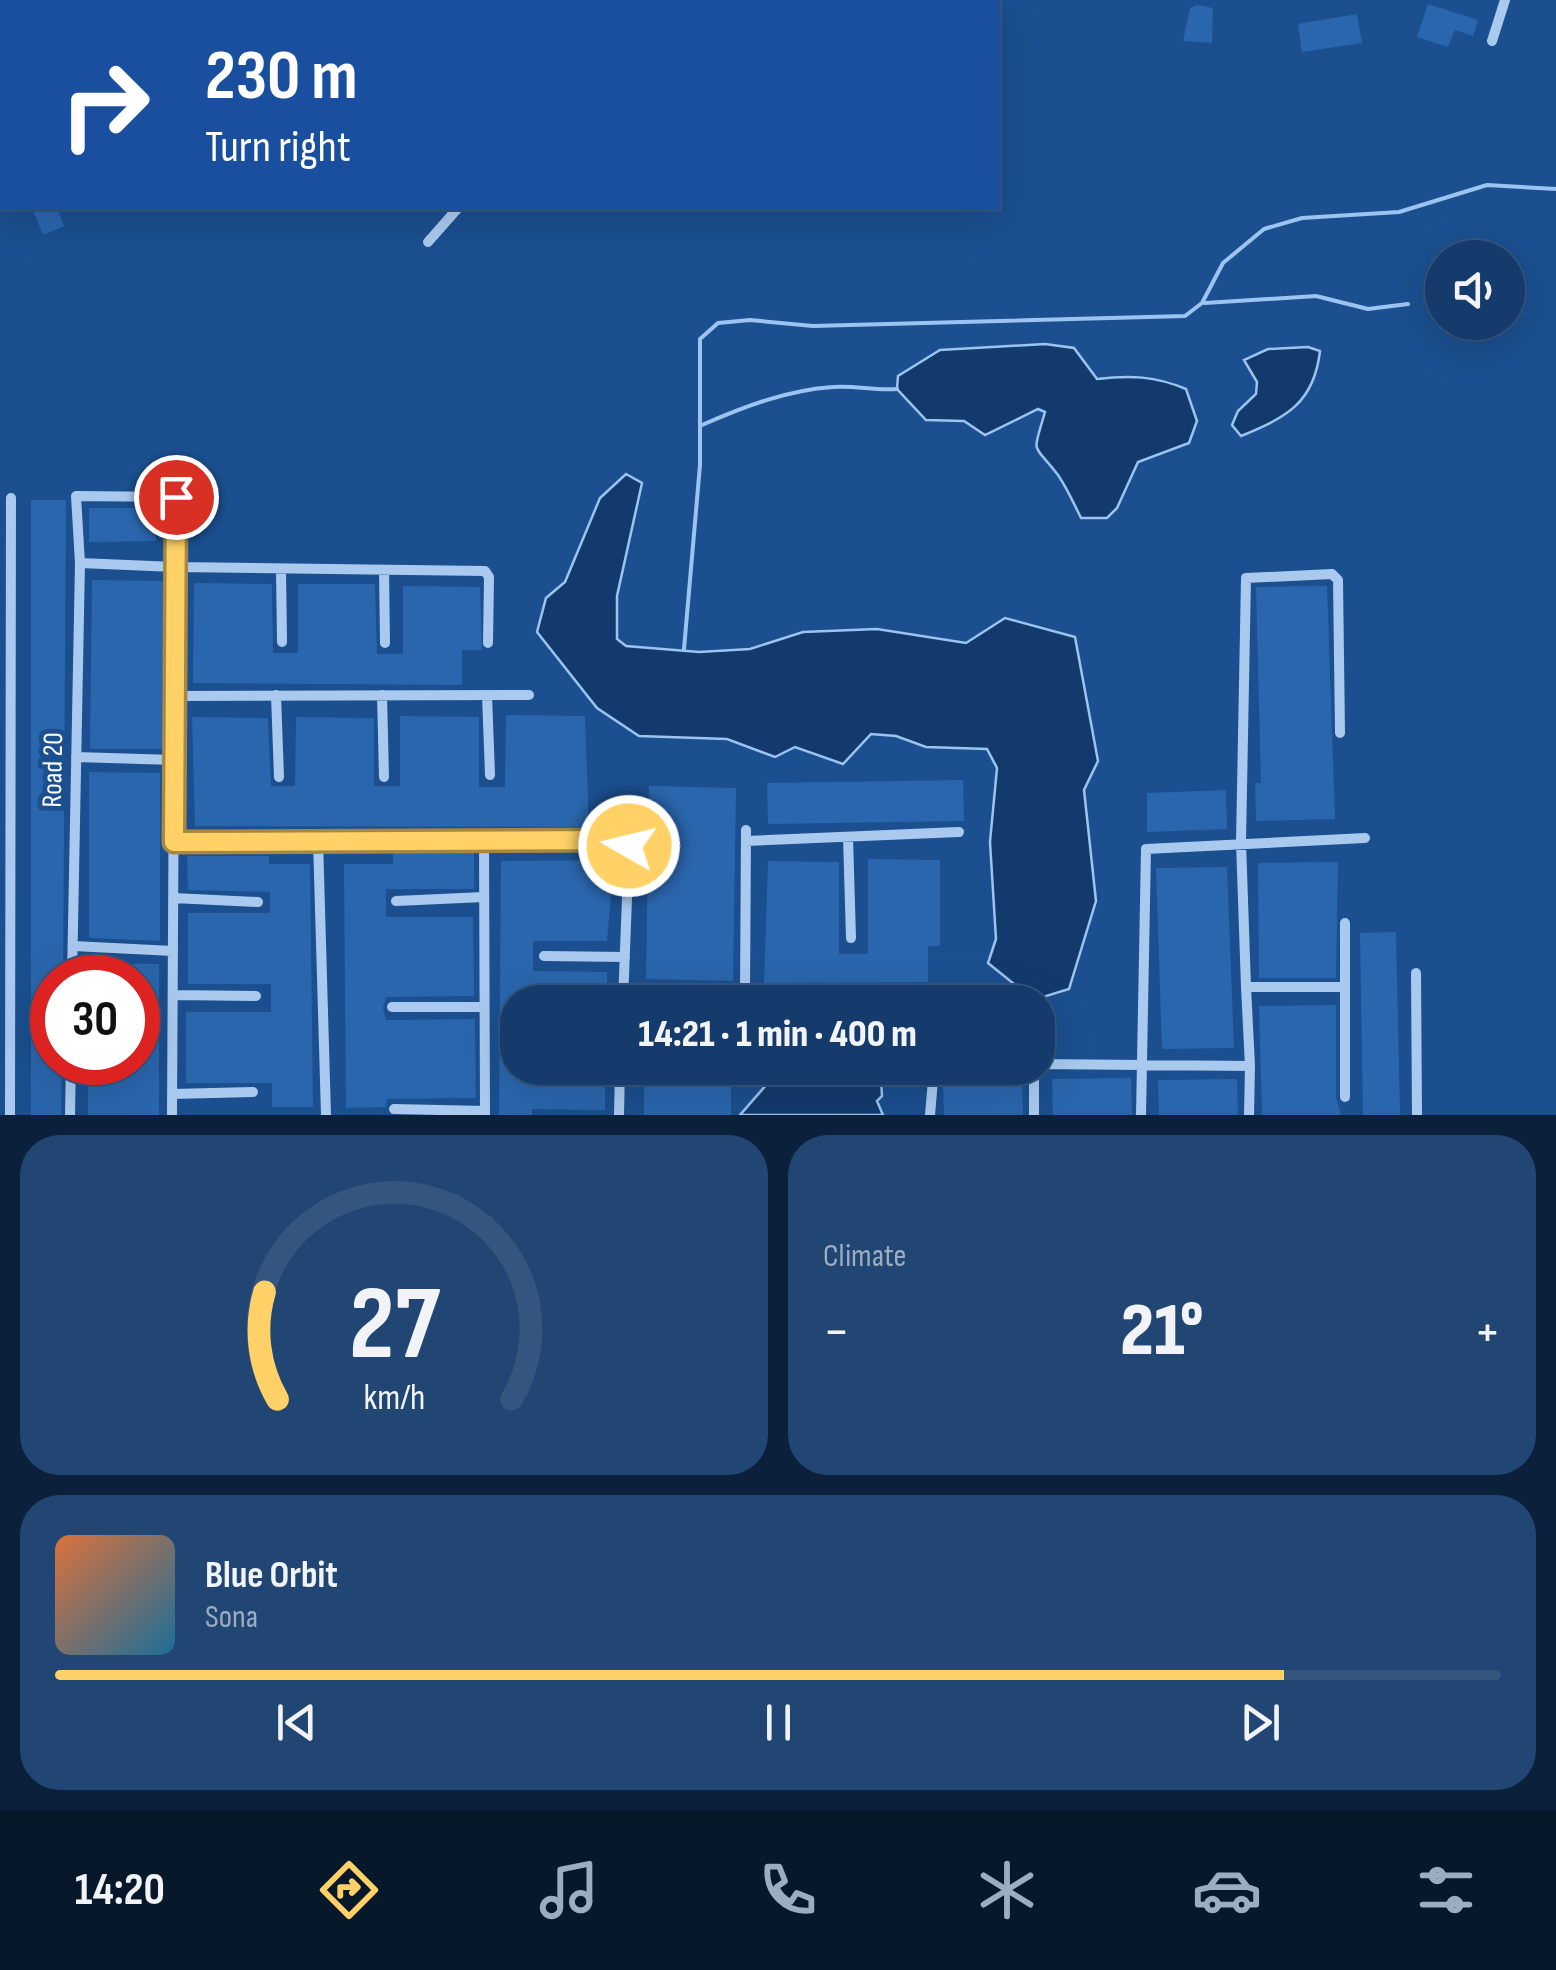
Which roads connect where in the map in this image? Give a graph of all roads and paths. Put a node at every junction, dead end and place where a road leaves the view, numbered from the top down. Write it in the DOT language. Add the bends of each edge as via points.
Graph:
graph roads {
  1 [pos="1505,0"];
  2 [pos="1492,41"];
  3 [pos="456,210"];
  4 [pos="428,242"];
  5 [pos="11,498"];
  6 [pos="80,564"];
  7 [pos="175,567"];
  8 [pos="281,570"];
  9 [pos="384,570"];
  10 [pos="282,642"];
  11 [pos="385,643"];
  12 [pos="488,643"];
  13 [pos="528,694"];
  14 [pos="382,695"];
  15 [pos="487,695"];
  16 [pos="175,696"];
  17 [pos="276,696"];
  18 [pos="5,719"];
  19 [pos="1340,733"];
  20 [pos="76,757"];
  21 [pos="174,760"];
  22 [pos="490,775"];
  23 [pos="280,778"];
  24 [pos="384,778"];
  25 [pos="5,798"];
  26 [pos="960,832"];
  27 [pos="848,837"];
  28 [pos="1365,838"];
  29 [pos="484,839"];
  30 [pos="318,840"];
  31 [pos="174,842"];
  32 [pos="1241,842"];
  33 [pos="484,897"];
  34 [pos="174,898"];
  35 [pos="396,901"];
  36 [pos="258,902"];
  37 [pos="1345,923"];
  38 [pos="851,938"];
  39 [pos="73,946"];
  40 [pos="173,951"];
  41 [pos="73,955"];
  42 [pos="544,956"];
  43 [pos="625,957"];
  44 [pos="1416,973"];
  45 [pos="624,985"];
  46 [pos="745,985"];
  47 [pos="1345,986"];
  48 [pos="1246,987"];
  49 [pos="172,995"];
  50 [pos="256,996"];
  51 [pos="392,1007"];
  52 [pos="484,1007"];
  53 [pos="1055,1066"];
  54 [pos="1141,1066"];
  55 [pos="1250,1066"];
  56 [pos="71,1085"];
  57 [pos="619,1085"];
  58 [pos="933,1085"];
  59 [pos="1035,1085"];
  60 [pos="253,1092"];
  61 [pos="172,1094"];
  62 [pos="1345,1097"];
  63 [pos="394,1110"];
  64 [pos="485,1113"];
  65 [pos="10,1115"];
  66 [pos="70,1115"];
  67 [pos="172,1115"];
  68 [pos="326,1115"];
  69 [pos="618,1115"];
  70 [pos="930,1115"];
  71 [pos="1034,1115"];
  72 [pos="1141,1115"];
  73 [pos="1249,1115"];
  74 [pos="1418,1115"];
  1 -- 2 [label="street"];
  3 -- 4 [label="street"];
  5 -- 18 [label="street"];
  6 -- 7 [label="street"];
  6 -- 7 [label="street, Road 20" via="76,496 176,497"];
  6 -- 20 [label="street, Road 20"];
  7 -- 8 [label="street"];
  7 -- 16 [label="street"];
  8 -- 9 [label="street"];
  8 -- 10 [label="street"];
  9 -- 11 [label="street"];
  9 -- 12 [label="street" via="488,573"];
  13 -- 15 [label="street"];
  14 -- 15 [label="street"];
  14 -- 17 [label="street"];
  14 -- 24 [label="street"];
  15 -- 22 [label="street"];
  16 -- 17 [label="street"];
  16 -- 21 [label="street"];
  17 -- 23 [label="street"];
  18 -- 25 [label="street"];
  19 -- 32 [label="street" via="1336,576 1246,578"];
  20 -- 21 [label="street"];
  20 -- 39 [label="street, Road 20"];
  21 -- 31 [label="street"];
  25 -- 65 [label="street"];
  26 -- 27 [label="street"];
  27 -- 38 [label="street"];
  27 -- 46 [label="street" via="746,835"];
  28 -- 32 [label="street"];
  29 -- 30 [label="street"];
  29 -- 33 [label="street"];
  29 -- 43 [label="street" via="628,842"];
  30 -- 31 [label="street"];
  30 -- 68 [label="street"];
  31 -- 34 [label="street"];
  32 -- 48 [label="street"];
  32 -- 54 [label="street" via="1150,846 1144,853"];
  33 -- 35 [label="street"];
  33 -- 52 [label="street"];
  34 -- 36 [label="street"];
  34 -- 40 [label="street"];
  37 -- 47 [label="street"];
  39 -- 40 [label="street"];
  39 -- 41 [label="street, Road 20"];
  40 -- 49 [label="street"];
  42 -- 43 [label="street"];
  43 -- 45 [label="street"];
  44 -- 74 [label="street"];
  47 -- 48 [label="street"];
  47 -- 62 [label="street"];
  48 -- 55 [label="street"];
  49 -- 50 [label="street"];
  49 -- 61 [label="street"];
  51 -- 52 [label="street"];
  52 -- 64 [label="street"];
  53 -- 54 [label="street"];
  54 -- 55 [label="street"];
  54 -- 72 [label="street"];
  55 -- 73 [label="street"];
  56 -- 66 [label="street"];
  57 -- 69 [label="street"];
  58 -- 70 [label="street"];
  59 -- 71 [label="street"];
  60 -- 61 [label="street"];
  61 -- 67 [label="street"];
  63 -- 64 [label="street"];
}
